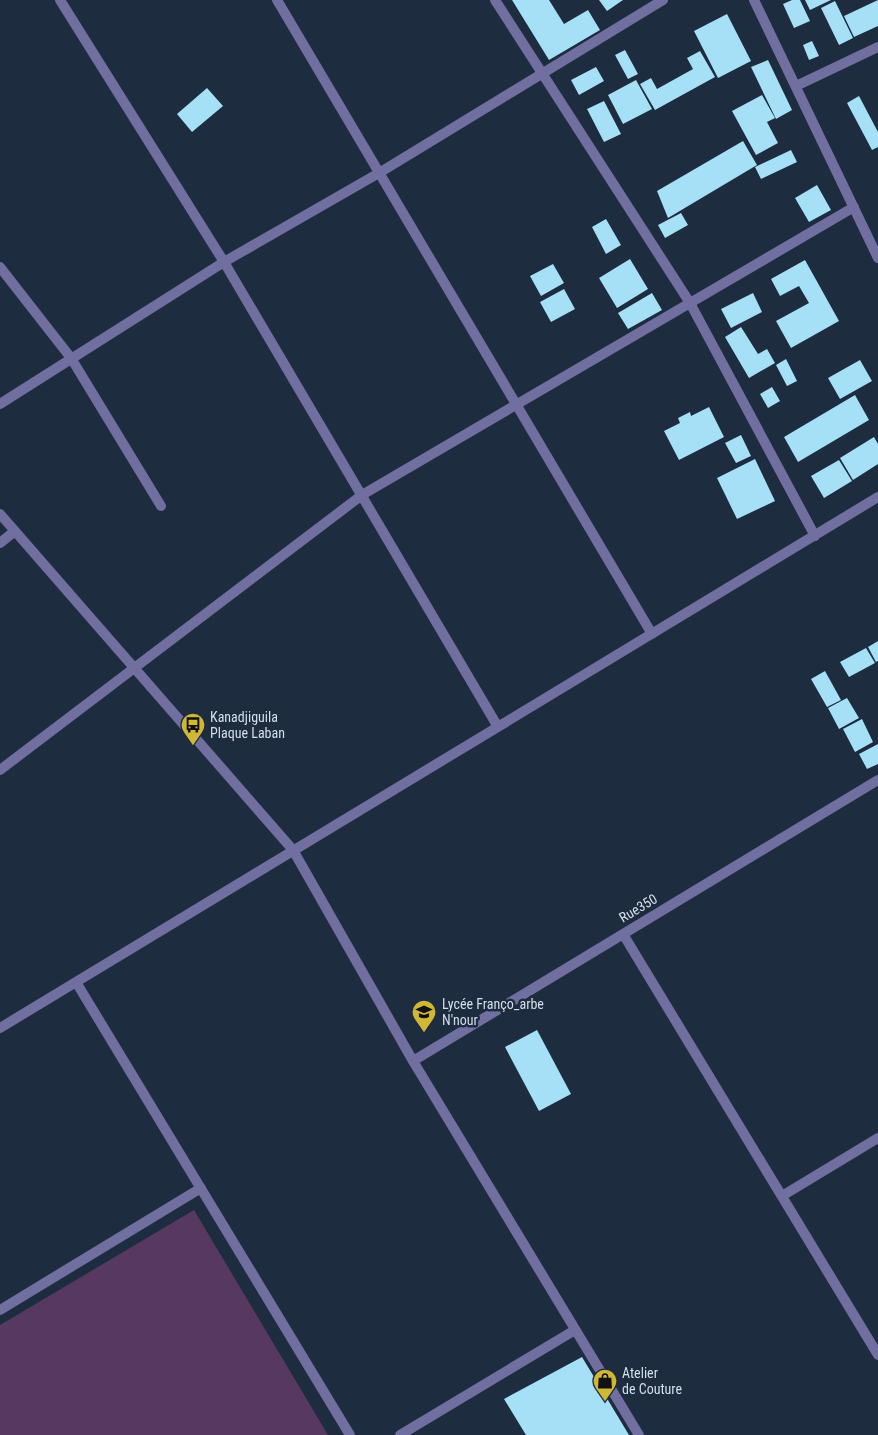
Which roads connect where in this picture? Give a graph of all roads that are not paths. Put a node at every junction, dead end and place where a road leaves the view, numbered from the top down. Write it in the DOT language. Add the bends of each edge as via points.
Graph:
graph roads {
  1 [pos="60,0"];
  2 [pos="278,0"];
  3 [pos="495,0"];
  4 [pos="663,0"];
  5 [pos="754,0"];
  6 [pos="878,47"];
  7 [pos="542,73"];
  8 [pos="796,86"];
  9 [pos="379,173"];
  10 [pos="854,207"];
  11 [pos="878,258"];
  12 [pos="224,262"];
  13 [pos="0,267"];
  14 [pos="690,303"];
  15 [pos="71,358"];
  16 [pos="0,404"];
  17 [pos="517,405"];
  18 [pos="362,495"];
  19 [pos="878,497"];
  20 [pos="161,506"];
  21 [pos="0,514"];
  22 [pos="15,531"];
  23 [pos="815,536"];
  24 [pos="0,543"];
  25 [pos="652,634"];
  26 [pos="135,668"];
  27 [pos="498,727"];
  28 [pos="0,770"];
  29 [pos="878,780"];
  30 [pos="293,850"];
  31 [pos="623,934"];
  32 [pos="76,982"];
  33 [pos="0,1028"];
  34 [pos="413,1061"];
  35 [pos="878,1138"];
  36 [pos="201,1188"];
  37 [pos="782,1196"];
  38 [pos="0,1310"];
  39 [pos="575,1330"];
  40 [pos="878,1355"];
  41 [pos="350,1435"];
  42 [pos="400,1435"];
  43 [pos="639,1435"];
  1 -- 12 [label="street"];
  2 -- 9 [label="street"];
  3 -- 7 [label="street"];
  4 -- 7 [label="street"];
  5 -- 8 [label="street"];
  6 -- 8 [label="street"];
  7 -- 9 [label="street"];
  7 -- 14 [label="street"];
  8 -- 10 [label="street"];
  9 -- 12 [label="street"];
  9 -- 17 [label="street"];
  10 -- 11 [label="street"];
  10 -- 14 [label="street"];
  12 -- 15 [label="street"];
  12 -- 18 [label="street"];
  13 -- 15 [label="street"];
  14 -- 17 [label="street"];
  14 -- 23 [label="street"];
  15 -- 16 [label="street"];
  15 -- 20 [label="street"];
  17 -- 18 [label="street"];
  17 -- 25 [label="street"];
  18 -- 26 [label="street"];
  18 -- 27 [label="street"];
  19 -- 23 [label="street"];
  21 -- 22 [label="street"];
  22 -- 24 [label="street"];
  22 -- 26 [label="street"];
  23 -- 25 [label="street"];
  25 -- 27 [label="street"];
  26 -- 28 [label="street"];
  26 -- 30 [label="street"];
  27 -- 30 [label="street"];
  29 -- 31 [label="street, Rue350"];
  30 -- 32 [label="street"];
  30 -- 34 [label="street"];
  31 -- 34 [label="street, Rue350"];
  31 -- 37 [label="street"];
  32 -- 33 [label="street"];
  32 -- 36 [label="street"];
  34 -- 39 [label="street"];
  35 -- 37 [label="street"];
  36 -- 38 [label="street"];
  36 -- 41 [label="street"];
  37 -- 40 [label="street"];
  39 -- 42 [label="street"];
  39 -- 43 [label="street"];
}
